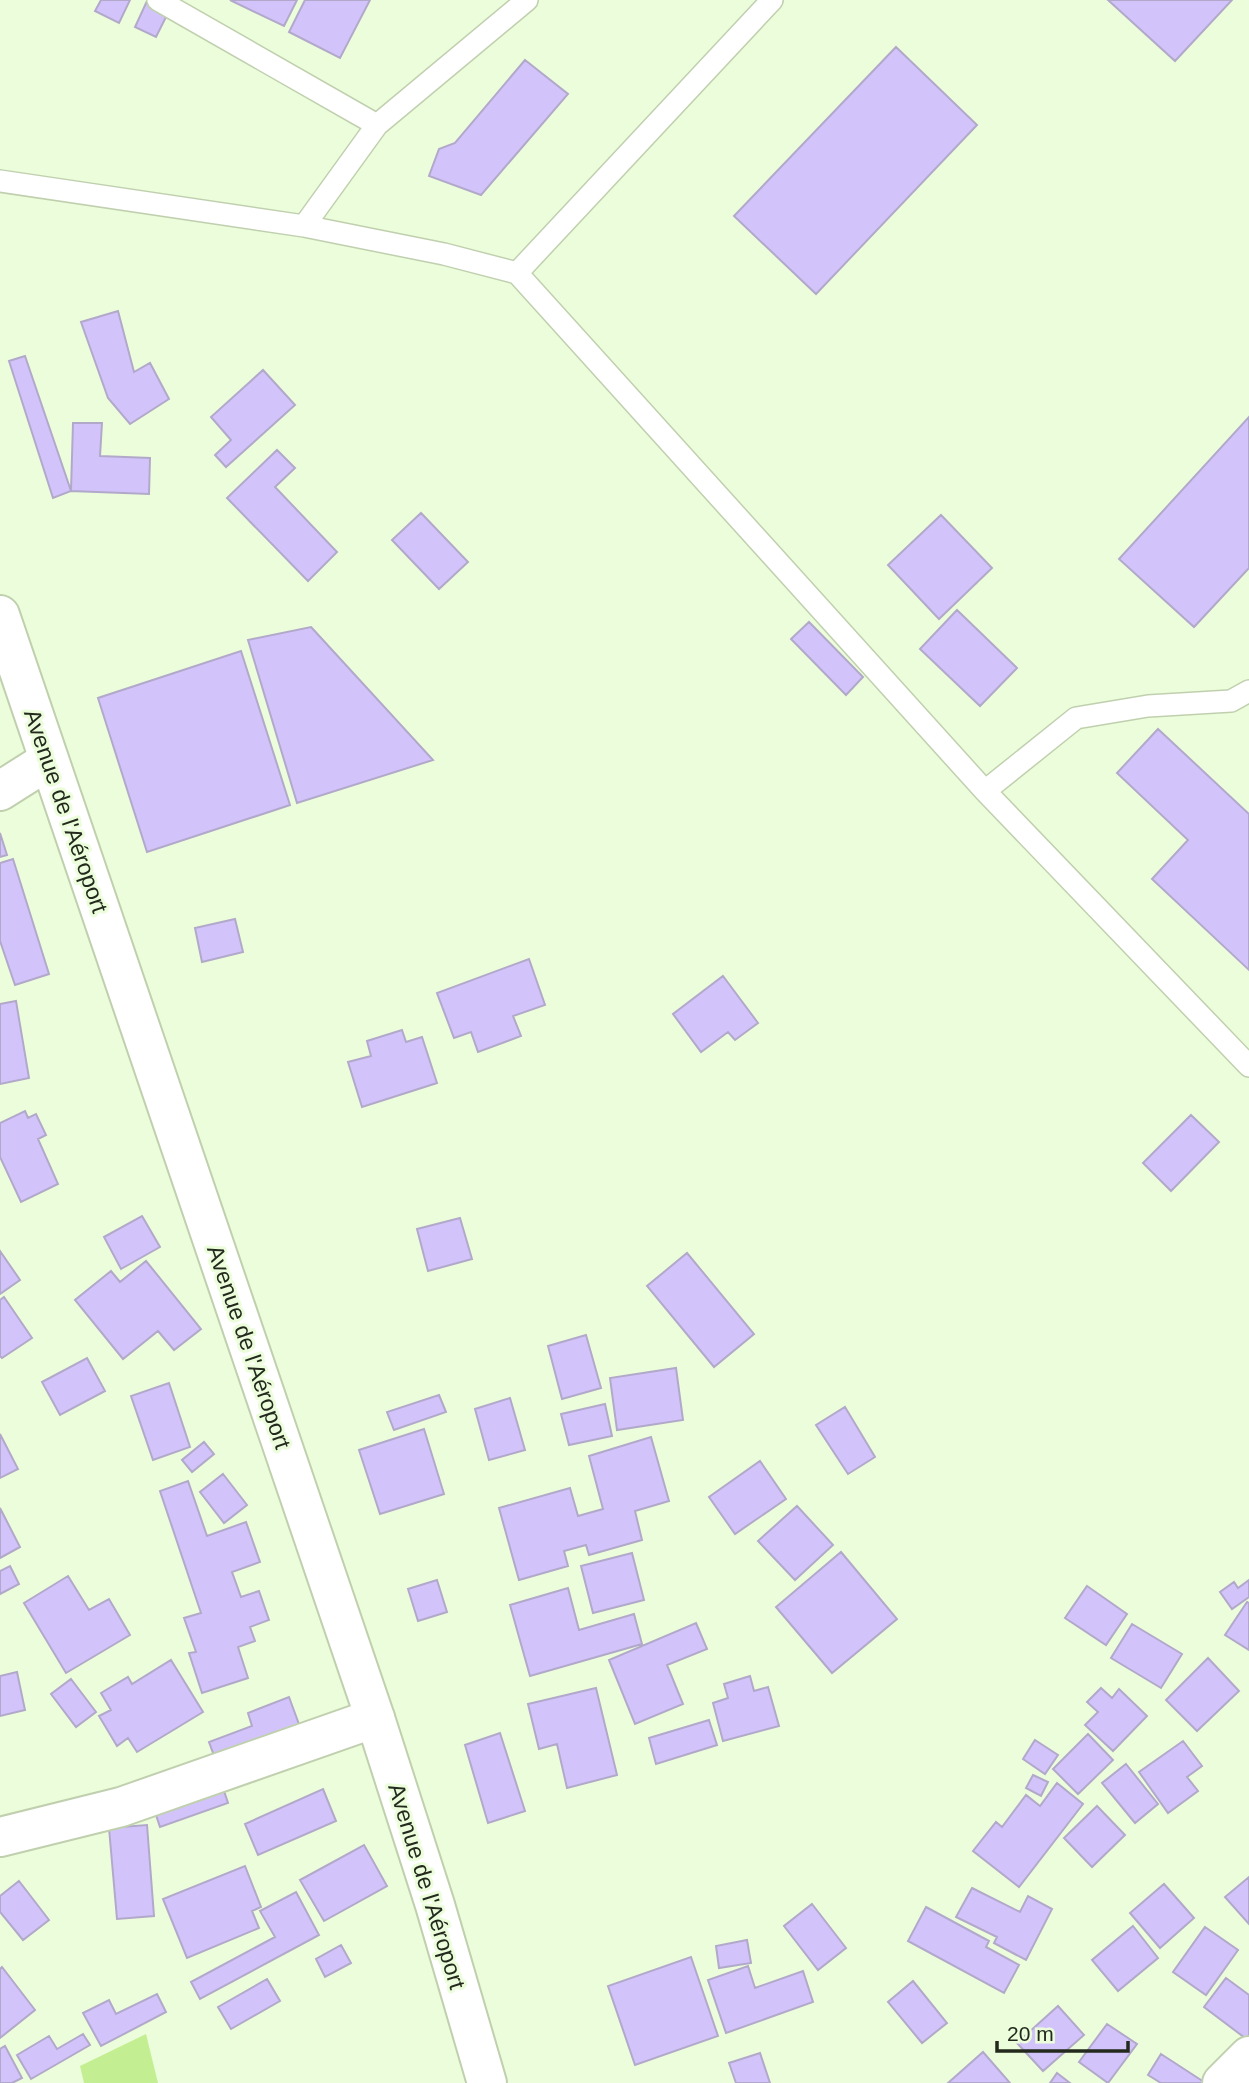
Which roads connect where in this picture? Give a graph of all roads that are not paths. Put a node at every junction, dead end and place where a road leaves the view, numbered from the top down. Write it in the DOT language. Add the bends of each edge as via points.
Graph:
graph roads {
  1 [pos="158,0"];
  2 [pos="527,0"];
  3 [pos="772,0"];
  4 [pos="377,125"];
  5 [pos="0,181"];
  6 [pos="304,226"];
  7 [pos="517,273"];
  8 [pos="0,615"];
  9 [pos="1249,691"];
  10 [pos="49,760"];
  11 [pos="0,790"];
  12 [pos="985,791"];
  13 [pos="1249,1066"];
  14 [pos="375,1718"];
  15 [pos="0,1837"];
  16 [pos="1249,2056"];
  17 [pos="487,2083"];
  18 [pos="1223,2083"];
  1 -- 4 [label="lane"];
  2 -- 4 [label="lane"];
  3 -- 7 [label="lane"];
  4 -- 6 [label="lane"];
  5 -- 6 [label="lane"];
  6 -- 7 [label="lane"];
  7 -- 12 [label="lane"];
  8 -- 10 [label="main road, Avenue de l'Aéroport"];
  9 -- 12 [label="lane" via="1231,701 1147,706 1076,718"];
  10 -- 11 [label="main road"];
  10 -- 14 [label="main road, Avenue de l'Aéroport"];
  12 -- 13 [label="lane"];
  14 -- 15 [label="main road" via="121,1807"];
  14 -- 17 [label="main road, Avenue de l'Aéroport"];
  16 -- 18 [label="main road"];
}
